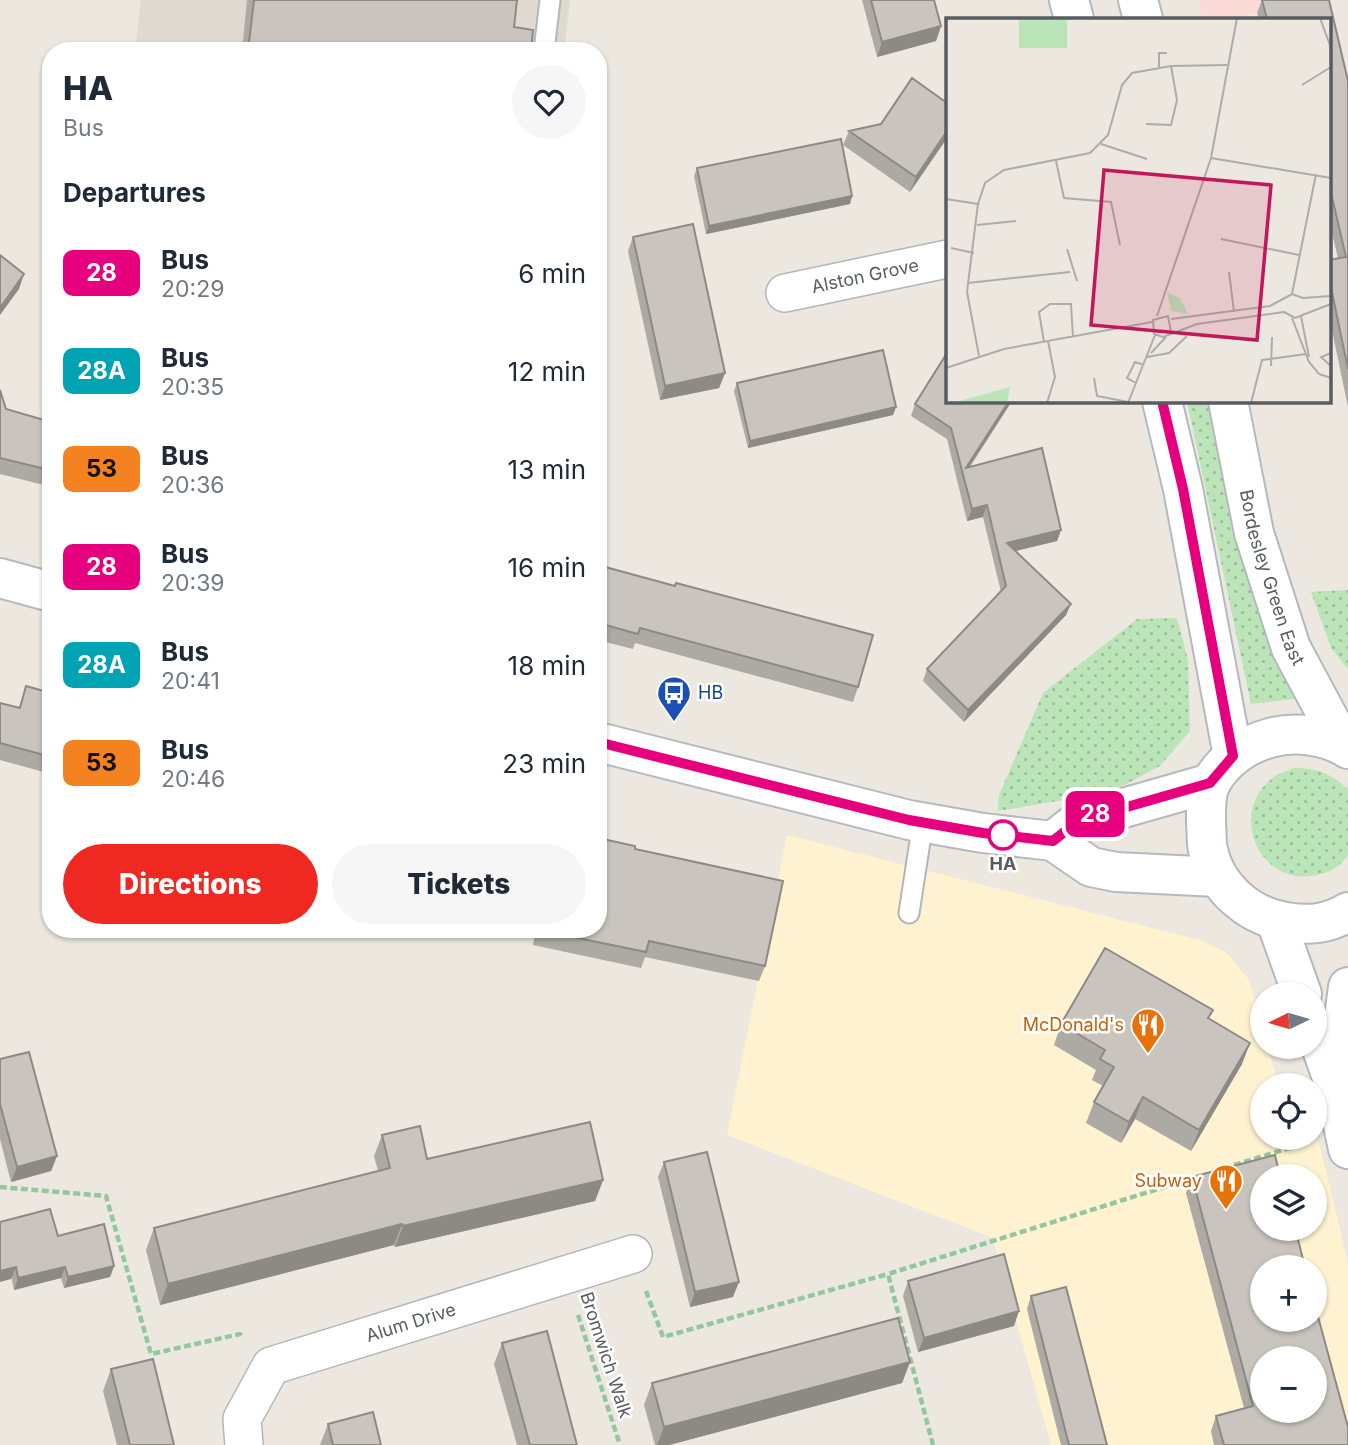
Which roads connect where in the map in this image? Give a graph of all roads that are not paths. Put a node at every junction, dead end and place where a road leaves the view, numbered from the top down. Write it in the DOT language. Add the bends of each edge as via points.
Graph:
graph roads {
  1 [pos="550,0"];
  2 [pos="1069,0"];
  3 [pos="1138,0"];
  4 [pos="1074,18"];
  5 [pos="1143,18"];
  6 [pos="545,42"];
  7 [pos="946,259"];
  8 [pos="785,293"];
  9 [pos="1162,402"];
  10 [pos="1228,402"];
  11 [pos="0,578"];
  12 [pos="42,590"];
  13 [pos="607,744"];
  14 [pos="1345,747"];
  15 [pos="1222,770"];
  16 [pos="923,822"];
  17 [pos="1053,841"];
  18 [pos="1218,877"];
  19 [pos="1348,912"];
  20 [pos="909,913"];
  21 [pos="1276,920"];
  22 [pos="1298,982"];
  23 [pos="1348,987"];
  24 [pos="1325,1059"];
  25 [pos="1335,1086"];
  26 [pos="1348,1149"];
  27 [pos="633,1254"];
  28 [pos="244,1445"];
  1 -- 6 [label="lane"];
  2 -- 4 [label="main road"];
  3 -- 5 [label="main road"];
  7 -- 8 [label="street, Alston Grove"];
  9 -- 15 [label="main road" via="1183,489"];
  10 -- 14 [label="main road, Bordesley Green East" via="1254,533 1291,648"];
  11 -- 12 [label="main road"];
  13 -- 16 [label="main road"];
  14 -- 15 [label="main road, Bordesley Green East" via="1312,736 1281,735 1254,742"];
  15 -- 17 [label="main road, Bordesley Green East" via="1106,813 1083,817"];
  15 -- 18 [label="main road" via="1206,812 1208,850"];
  16 -- 17 [label="main road"];
  16 -- 20 [label="lane"];
  17 -- 18 [label="main road" via="1091,867"];
  18 -- 21 [label="main road" via="1245,905"];
  19 -- 21 [label="main road" via="1320,924"];
  21 -- 22 [label="main road"];
  23 -- 25 [label="main road"];
  24 -- 25 [label="main road"];
  25 -- 26 [label="main road"];
  27 -- 28 [label="street, Alum Drive" via="271,1366 242,1419"];
}
